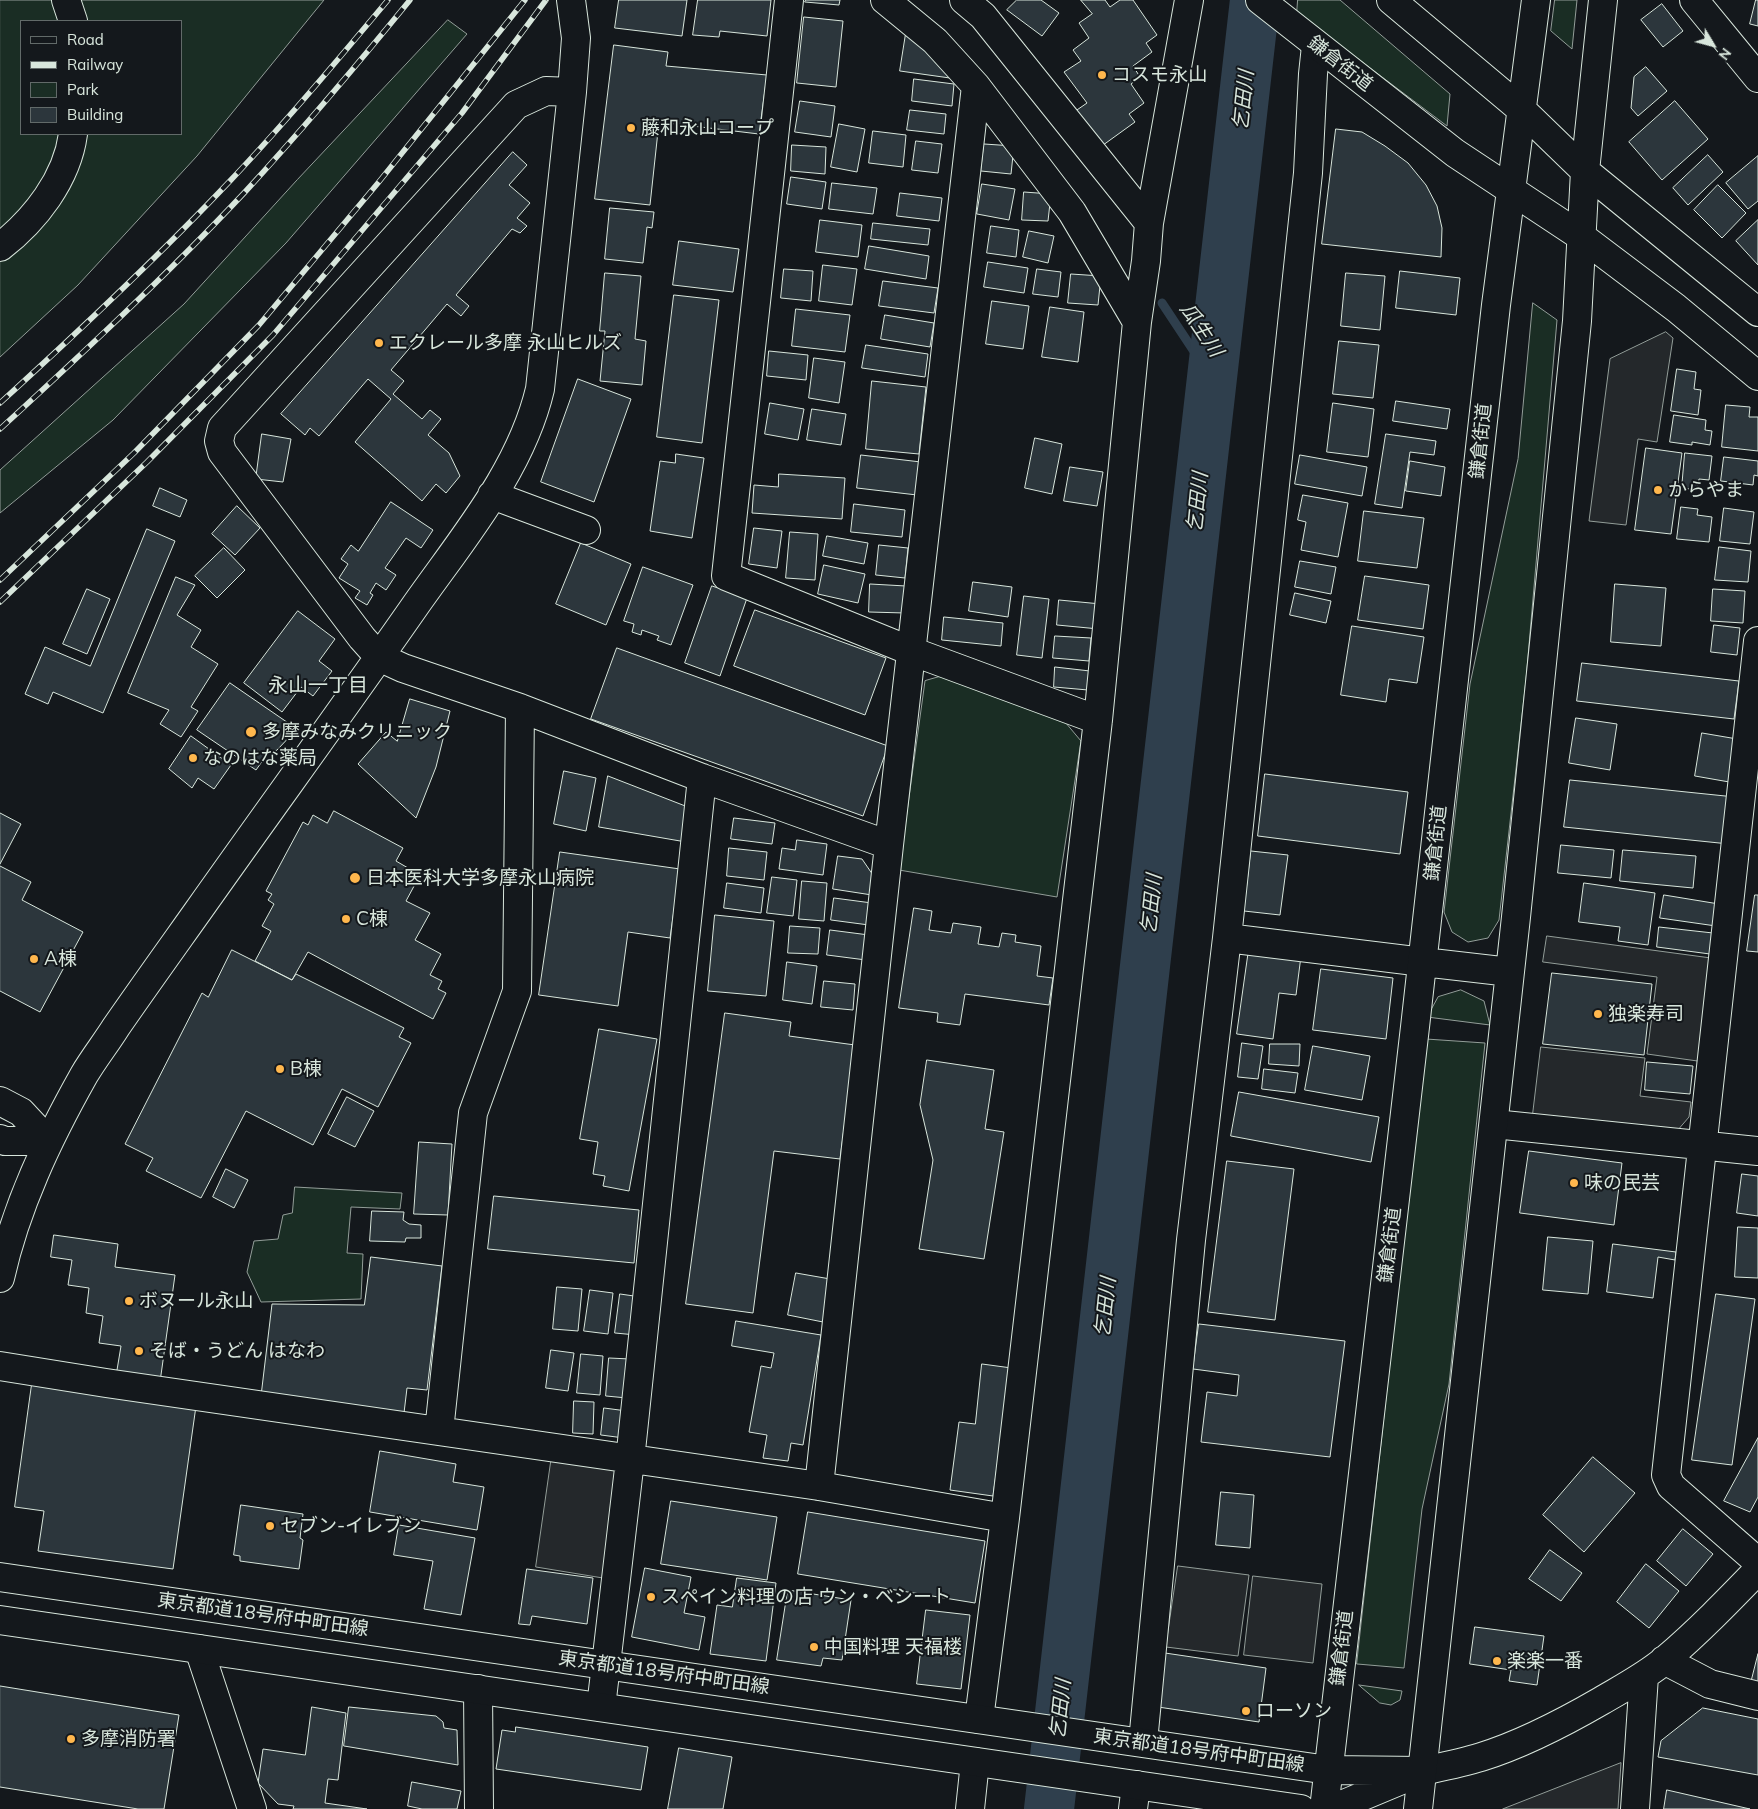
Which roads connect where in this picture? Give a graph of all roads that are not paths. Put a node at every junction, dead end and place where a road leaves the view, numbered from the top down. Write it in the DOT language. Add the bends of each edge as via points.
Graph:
graph roads {
  1 [pos="66,0"];
  2 [pos="571,0"];
  3 [pos="789,0"];
  4 [pos="885,0"];
  5 [pos="964,0"];
  6 [pos="1189,0"];
  7 [pos="1260,0"];
  8 [pos="1391,0"];
  9 [pos="1536,0"];
  10 [pos="1603,0"];
  11 [pos="1694,0"];
  12 [pos="73,20"];
  13 [pos="1307,38"];
  14 [pos="1758,78"];
  15 [pos="976,86"];
  16 [pos="572,92"];
  17 [pos="1522,110"];
  18 [pos="73,135"];
  19 [pos="1585,171"];
  20 [pos="1511,191"];
  21 [pos="1149,223"];
  22 [pos="1582,237"];
  23 [pos="0,247"];
  24 [pos="1758,312"];
  25 [pos="1137,322"];
  26 [pos="1758,376"];
  27 [pos="492,495"];
  28 [pos="586,530"];
  29 [pos="1758,641"];
  30 [pos="911,651"];
  31 [pos="379,657"];
  32 [pos="520,708"];
  33 [pos="1098,720"];
  34 [pos="702,778"];
  35 [pos="889,845"];
  36 [pos="1228,938"];
  37 [pos="1423,962"];
  38 [pos="1510,972"];
  39 [pos="0,1101"];
  40 [pos="1494,1124"];
  41 [pos="0,1139"];
  42 [pos="48,1140"];
  43 [pos="1702,1145"];
  44 [pos="1758,1151"];
  45 [pos="0,1278"];
  46 [pos="0,1366"];
  47 [pos="439,1431"];
  48 [pos="630,1460"];
  49 [pos="819,1486"];
  50 [pos="1005,1518"];
  51 [pos="1758,1562"];
  52 [pos="1758,1570"];
  53 [pos="0,1577"];
  54 [pos="0,1620"];
  55 [pos="199,1649"];
  56 [pos="605,1664"];
  57 [pos="1654,1668"];
  58 [pos="478,1689"];
  59 [pos="1758,1696"];
  60 [pos="601,1707"];
  61 [pos="990,1720"];
  62 [pos="1143,1742"];
  63 [pos="986,1763"];
  64 [pos="1328,1770"];
  65 [pos="1422,1771"];
  66 [pos="1135,1797"];
  67 [pos="252,1809"];
  68 [pos="479,1809"];
  69 [pos="970,1809"];
  70 [pos="1301,1809"];
  71 [pos="1324,1809"];
  72 [pos="1332,1809"];
  73 [pos="1418,1809"];
  74 [pos="1635,1809"];
  1 -- 12 [label="street"];
  2 -- 16 [label="street" via="576,38"];
  3 -- 30 [label="street" via="726,576"];
  4 -- 15 [label="street" via="936,41"];
  5 -- 21 [label="street" via="983,16"];
  6 -- 21 [label="street"];
  7 -- 13 [label="street, 鎌倉街道"];
  8 -- 17 [label="street"];
  9 -- 17 [label="street"];
  10 -- 19 [label="street"];
  11 -- 14 [label="street"];
  13 -- 20 [label="street, 鎌倉街道" via="1455,154"];
  13 -- 36 [label="street" via="1313,74 1308,173"];
  15 -- 25 [label="street" via="1072,212"];
  15 -- 30 [label="street"];
  16 -- 27 [label="street" via="540,388 525,437"];
  16 -- 31 [label="street" via="546,91 516,106 222,428 219,441 222,452"];
  17 -- 19 [label="street"];
  17 -- 20 [label="street"];
  18 -- 23 [label="street" via="61,172 50,192 23,227"];
  19 -- 22 [label="street"];
  19 -- 24 [label="street"];
  20 -- 22 [label="street"];
  20 -- 37 [label="street, 鎌倉街道"];
  21 -- 25 [label="street"];
  22 -- 26 [label="street" via="1676,308"];
  22 -- 38 [label="street" via="1577,321"];
  25 -- 33 [label="street"];
  27 -- 28 [label="street"];
  27 -- 31 [label="street"];
  29 -- 43 [label="street"];
  30 -- 33 [label="street"];
  30 -- 35 [label="street"];
  31 -- 32 [label="street"];
  31 -- 42 [label="street" via="131,1005 85,1074"];
  32 -- 34 [label="street"];
  32 -- 47 [label="street" via="517,991 473,1114"];
  33 -- 50 [label="street"];
  34 -- 35 [label="street"];
  34 -- 48 [label="street"];
  35 -- 49 [label="street"];
  36 -- 37 [label="street"];
  36 -- 62 [label="street" via="1191,1240"];
  37 -- 38 [label="street"];
  37 -- 64 [label="street, 鎌倉街道"];
  38 -- 40 [label="street"];
  39 -- 42 [label="street" via="21,1112"];
  40 -- 43 [label="street"];
  40 -- 65 [label="street"];
  41 -- 42 [label="street"];
  42 -- 45 [label="street" via="22,1202"];
  43 -- 44 [label="street"];
  43 -- 51 [label="street" via="1666,1475 1671,1486"];
  46 -- 47 [label="street"];
  47 -- 48 [label="street"];
  48 -- 49 [label="street"];
  48 -- 56 [label="street"];
  49 -- 50 [label="street"];
  50 -- 61 [label="street"];
  52 -- 57 [label="street" via="1713,1617"];
  53 -- 56 [label="street, 東京都道18号府中町田線"];
  54 -- 55 [label="street"];
  55 -- 58 [label="street"];
  55 -- 67 [label="street"];
  56 -- 60 [label="street"];
  56 -- 61 [label="street, 東京都道18号府中町田線"];
  57 -- 59 [label="street"];
  57 -- 65 [label="street" via="1564,1722 1512,1746 1480,1758"];
  57 -- 74 [label="street"];
  58 -- 60 [label="street"];
  58 -- 68 [label="street"];
  60 -- 63 [label="street"];
  61 -- 62 [label="street, 東京都道18号府中町田線"];
  62 -- 64 [label="street, 東京都道18号府中町田線"];
  63 -- 66 [label="street" via="1108,1781"];
  63 -- 69 [label="street"];
  64 -- 65 [label="street, 東京都道18号府中町田線"];
  64 -- 71 [label="street, 鎌倉街道"];
  65 -- 72 [label="street"];
  65 -- 73 [label="street"];
  66 -- 70 [label="street"];
}
